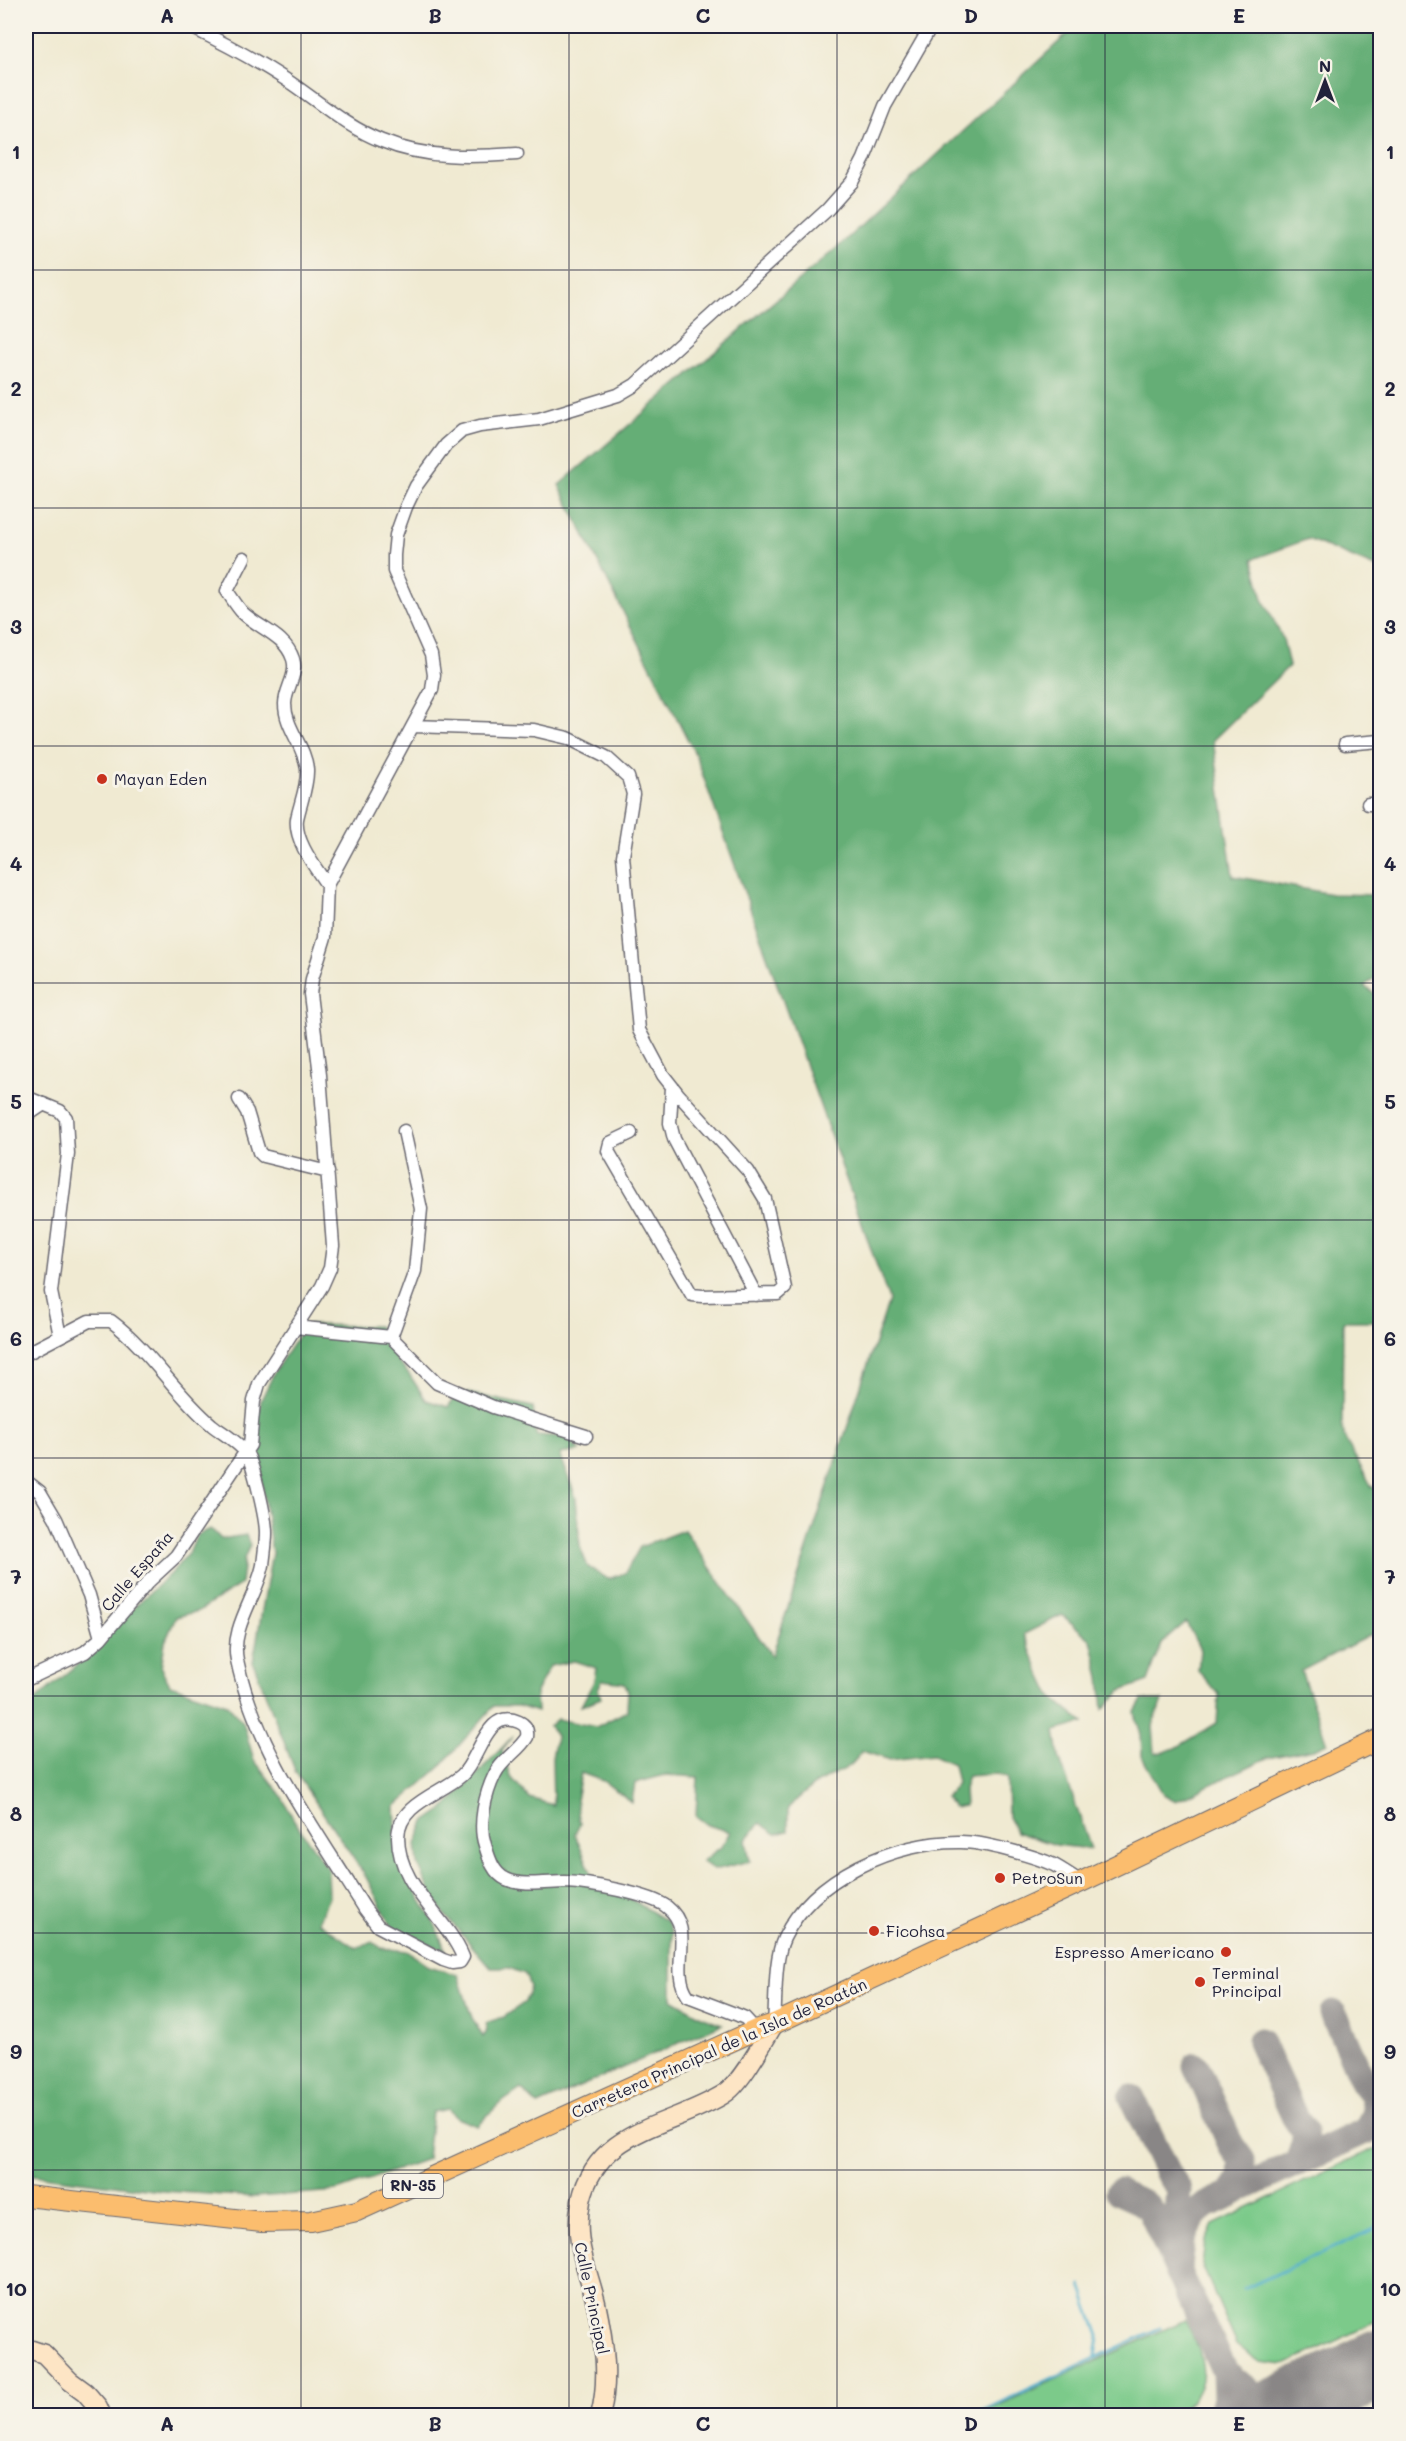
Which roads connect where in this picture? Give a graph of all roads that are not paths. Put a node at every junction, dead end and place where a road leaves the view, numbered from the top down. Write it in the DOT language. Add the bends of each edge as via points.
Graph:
graph roads {
  1 [pos="189,26"];
  2 [pos="931,26"];
  3 [pos="517,154"];
  4 [pos="244,558"];
  5 [pos="413,726"];
  6 [pos="1380,741"];
  7 [pos="1345,744"];
  8 [pos="327,885"];
  9 [pos="672,1087"];
  10 [pos="26,1097"];
  11 [pos="239,1099"];
  12 [pos="44,1104"];
  13 [pos="26,1116"];
  14 [pos="404,1131"];
  15 [pos="631,1133"];
  16 [pos="328,1172"];
  17 [pos="756,1295"];
  18 [pos="296,1327"];
  19 [pos="60,1336"];
  20 [pos="391,1337"];
  21 [pos="26,1354"];
  22 [pos="586,1436"];
  23 [pos="246,1453"];
  24 [pos="26,1481"];
  25 [pos="101,1638"];
  26 [pos="26,1680"];
  27 [pos="1380,1738"];
  28 [pos="1081,1882"];
  29 [pos="765,2027"];
  30 [pos="26,2196"];
  31 [pos="26,2348"];
  32 [pos="102,2415"];
  33 [pos="600,2415"];
  1 -- 3 [label="street" via="266,68 340,119 381,141 462,158"];
  2 -- 5 [label="street" via="885,106 852,182 827,210 635,385 618,395 539,419 462,431 446,445 416,486 396,535 394,571 423,633 434,675 432,690"];
  4 -- 8 [label="street" via="226,591 243,612 288,647 294,662 285,702 307,770 296,823 301,842"];
  5 -- 8 [label="street"];
  5 -- 9 [label="street" via="534,730 557,735 606,757 628,777 633,794 623,856 639,1030"];
  6 -- 7 [label="street"];
  8 -- 16 [label="street" via="326,938 310,994"];
  9 -- 17 [label="street" via="670,1123 674,1139"];
  9 -- 17 [label="street" via="748,1171 765,1199 785,1288 778,1294"];
  10 -- 12 [label="street"];
  11 -- 16 [label="street" via="263,1156"];
  12 -- 13 [label="street"];
  12 -- 19 [label="street" via="66,1118 68,1154 51,1292"];
  14 -- 20 [label="street" via="421,1209 415,1271"];
  15 -- 17 [label="street" via="610,1143 608,1151 693,1295"];
  16 -- 18 [label="street" via="333,1246 330,1268"];
  18 -- 20 [label="street"];
  18 -- 23 [label="street" via="259,1384 254,1401 253,1437"];
  19 -- 21 [label="street"];
  19 -- 23 [label="street" via="88,1321 111,1321 145,1353 184,1400"];
  20 -- 22 [label="street" via="437,1383 493,1407"];
  23 -- 25 [label="street, Calle España" via="176,1556 148,1582"];
  23 -- 29 [label="street" via="266,1532 262,1568 236,1641 236,1657 256,1722 279,1766 378,1926 443,1960 460,1962 464,1957 410,1877 398,1836 403,1820 414,1806 465,1771 492,1726 501,1720 514,1720 528,1730 527,1737 494,1776 481,1835 497,1872 507,1880 569,1882 655,1900 666,1906 678,1917 683,1930 680,1979 688,1996"];
  24 -- 25 [label="street" via="39,1492 56,1519 89,1595"];
  25 -- 26 [label="street, Calle España" via="85,1652"];
  27 -- 28 [label="main road, Carretera Principal de la Isla de Roatán / RN-35"];
  28 -- 29 [label="main road, Carretera Principal de la Isla de Roatán / RN-35"];
  28 -- 29 [label="street" via="1052,1865 961,1842 909,1848 861,1865 818,1894 797,1914 783,1941"];
  29 -- 30 [label="main road, Carretera Principal de la Isla de Roatán / RN-35" via="357,2211 311,2221 262,2222"];
  29 -- 33 [label="street, Calle Principal" via="748,2066 726,2093 632,2135 606,2152 590,2173 581,2201 578,2231 606,2361 606,2392"];
  31 -- 32 [label="street" via="44,2354 85,2392"];
}
